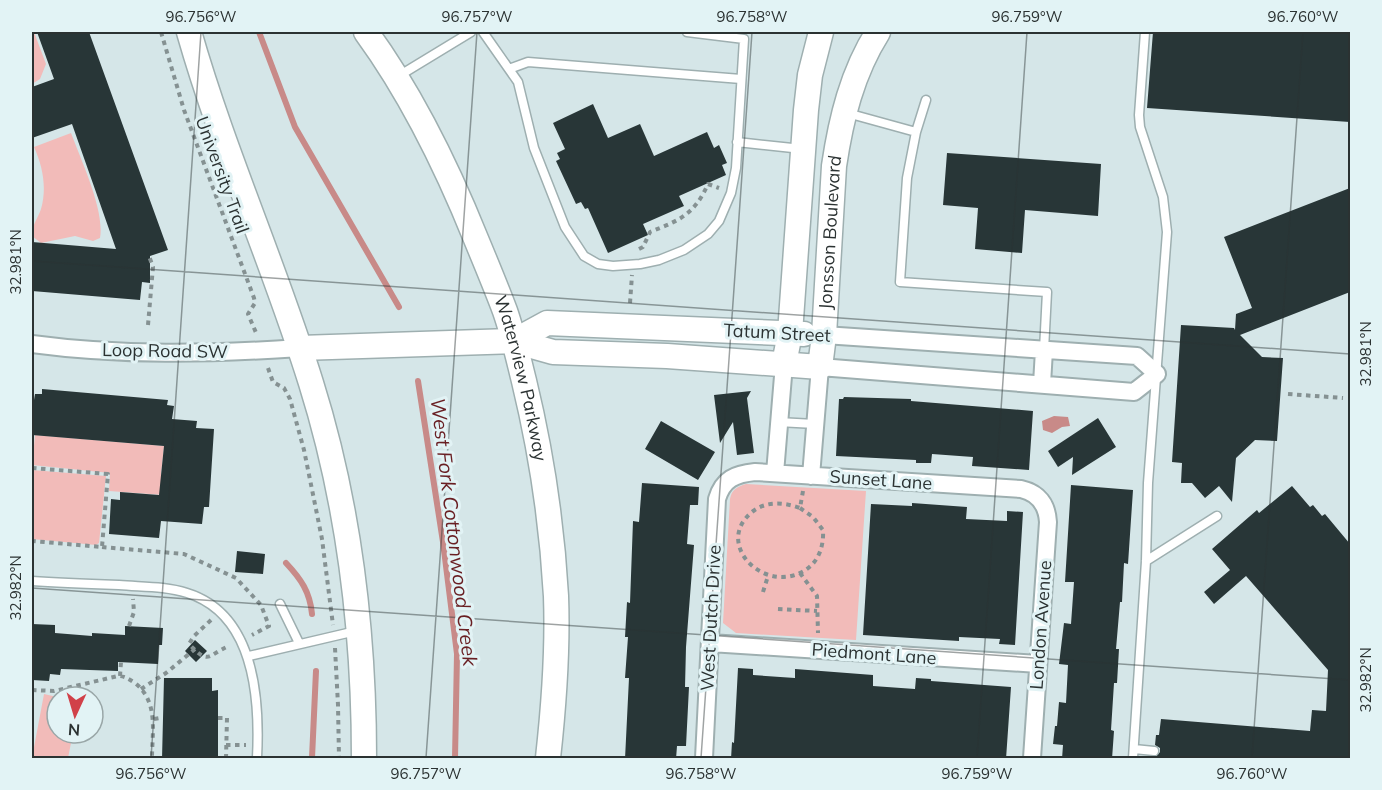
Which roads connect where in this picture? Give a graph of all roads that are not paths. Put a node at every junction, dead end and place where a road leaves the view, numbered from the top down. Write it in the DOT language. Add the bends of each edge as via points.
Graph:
graph roads {
  1 [pos="189,32"];
  2 [pos="366,32"];
  3 [pos="471,32"];
  4 [pos="483,32"];
  5 [pos="687,32"];
  6 [pos="821,32"];
  7 [pos="878,32"];
  8 [pos="1144,32"];
  9 [pos="509,69"];
  10 [pos="397,77"];
  11 [pos="741,79"];
  12 [pos="926,100"];
  13 [pos="843,112"];
  14 [pos="916,132"];
  15 [pos="737,142"];
  16 [pos="802,149"];
  17 [pos="790,333"];
  18 [pos="824,335"];
  19 [pos="514,341"];
  20 [pos="32,344"];
  21 [pos="300,348"];
  22 [pos="1044,350"];
  23 [pos="784,364"];
  24 [pos="820,367"];
  25 [pos="1157,374"];
  26 [pos="1042,384"];
  27 [pos="778,422"];
  28 [pos="815,424"];
  29 [pos="775,473"];
  30 [pos="808,476"];
  31 [pos="727,480"];
  32 [pos="1036,495"];
  33 [pos="1217,516"];
  34 [pos="1146,561"];
  35 [pos="32,581"];
  36 [pos="280,604"];
  37 [pos="359,630"];
  38 [pos="299,644"];
  39 [pos="710,644"];
  40 [pos="249,656"];
  41 [pos="1038,664"];
  42 [pos="1155,751"];
  43 [pos="1133,754"];
  44 [pos="257,759"];
  45 [pos="364,759"];
  46 [pos="548,759"];
  47 [pos="704,759"];
  48 [pos="1032,759"];
  1 -- 21 [label="street" via="228,154"];
  2 -- 10 [label="street, Waterview Parkway"];
  3 -- 10 [label="lane"];
  4 -- 9 [label="lane"];
  5 -- 11 [label="lane" via="744,39"];
  6 -- 16 [label="street, Jonsson Boulevard" via="810,75"];
  7 -- 13 [label="street, Jonsson Boulevard" via="856,74"];
  8 -- 25 [label="lane" via="1140,127 1163,196 1167,232"];
  9 -- 11 [label="lane" via="528,62"];
  9 -- 15 [label="lane" via="518,82 534,148 565,227 584,256 598,264 659,260 708,234 719,221 731,193"];
  10 -- 19 [label="street, Waterview Parkway" via="459,195"];
  11 -- 15 [label="lane"];
  12 -- 14 [label="lane"];
  13 -- 14 [label="lane"];
  13 -- 18 [label="street, Jonsson Boulevard" via="834,166"];
  14 -- 22 [label="lane" via="907,178 900,282 1047,292"];
  15 -- 16 [label="lane"];
  16 -- 17 [label="street, Jonsson Boulevard"];
  17 -- 18 [label="street, Tatum Street"];
  17 -- 19 [label="street, Tatum Street" via="547,323"];
  17 -- 23 [label="street, Jonsson Boulevard"];
  18 -- 22 [label="street, Tatum Street"];
  18 -- 24 [label="street, Jonsson Boulevard"];
  19 -- 21 [label="street, Tatum Street"];
  19 -- 23 [label="street, Tatum Street" via="553,352"];
  19 -- 46 [label="street, Waterview Parkway" via="540,459 556,595 555,699"];
  20 -- 21 [label="street, Loop Road SW" via="131,353"];
  21 -- 37 [label="street" via="342,506"];
  22 -- 25 [label="street, Tatum Street" via="1137,356"];
  22 -- 26 [label="street"];
  23 -- 24 [label="street, Tatum Street"];
  23 -- 27 [label="street, Jonsson Boulevard"];
  24 -- 26 [label="street, Tatum Street"];
  24 -- 28 [label="street, Jonsson Boulevard"];
  25 -- 26 [label="street, Tatum Street" via="1134,392"];
  25 -- 34 [label="lane"];
  27 -- 28 [label="lane"];
  27 -- 29 [label="street, Jonsson Boulevard"];
  28 -- 30 [label="street, Jonsson Boulevard"];
  29 -- 30 [label="street, Sunset Lane"];
  29 -- 31 [label="street, Sunset Lane" via="746,473"];
  30 -- 32 [label="street, Sunset Lane" via="1021,489"];
  31 -- 39 [label="street, West Dutch Drive" via="717,499"];
  32 -- 41 [label="street, London Avenue" via="1048,512"];
  33 -- 34 [label="lane"];
  34 -- 43 [label="lane"];
  35 -- 40 [label="lane" via="164,588 190,594 225,617"];
  36 -- 38 [label="lane"];
  37 -- 38 [label="lane"];
  37 -- 45 [label="street"];
  38 -- 40 [label="lane"];
  39 -- 41 [label="street, Piedmont Lane"];
  39 -- 47 [label="street, West Dutch Drive"];
  40 -- 44 [label="lane" via="258,717"];
  41 -- 48 [label="street, London Avenue"];
  42 -- 43 [label="lane"];
}
